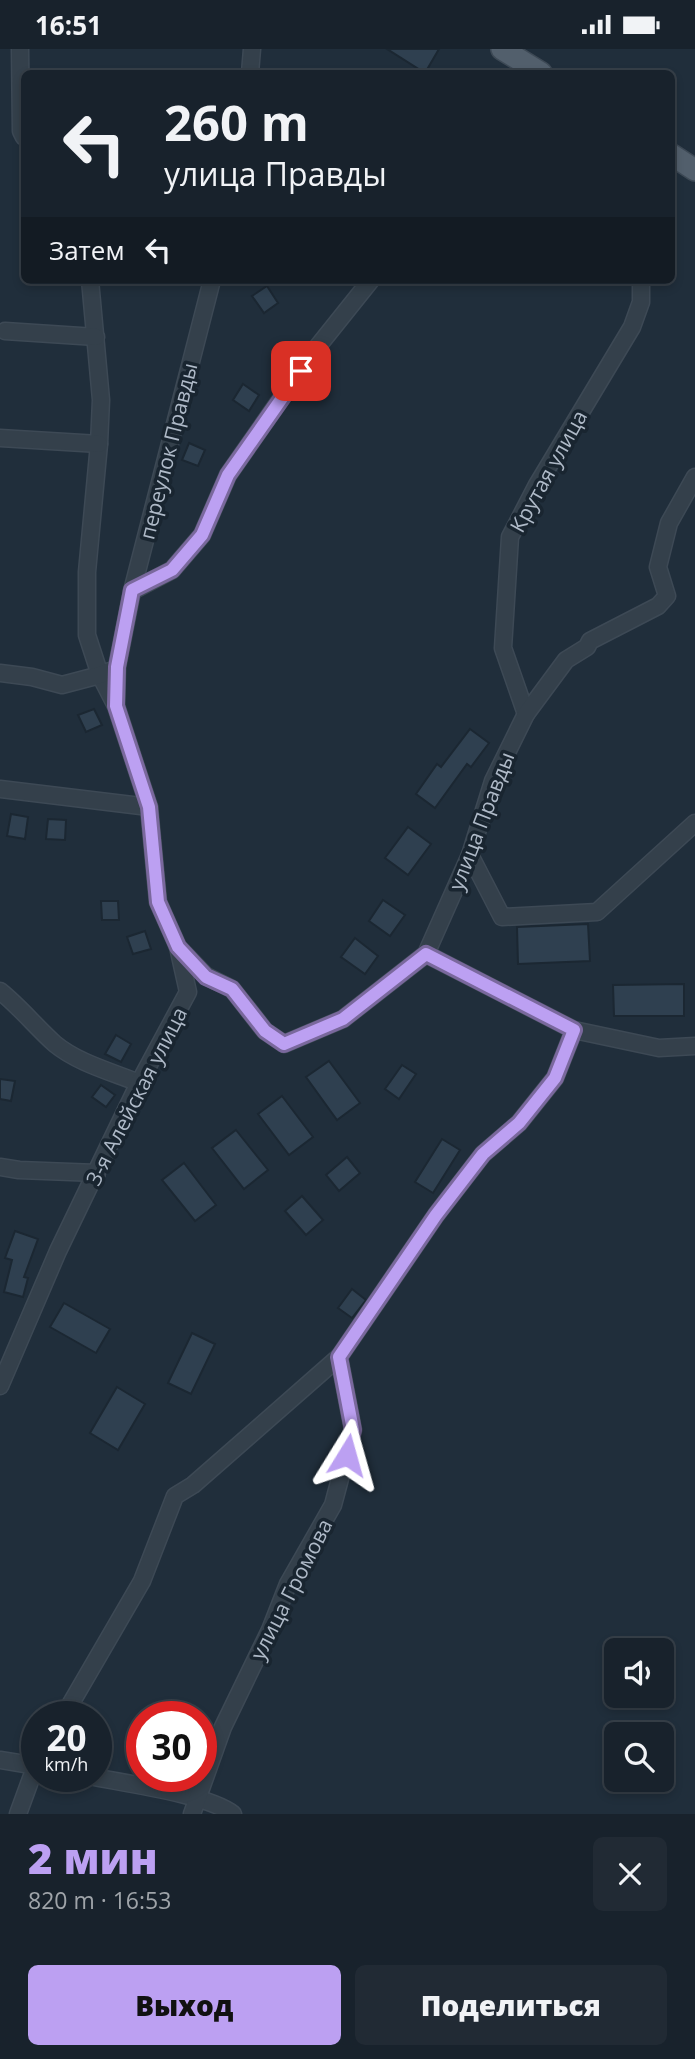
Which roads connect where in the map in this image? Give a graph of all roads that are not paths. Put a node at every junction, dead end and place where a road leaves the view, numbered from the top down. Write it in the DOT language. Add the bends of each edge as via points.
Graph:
graph roads {
  1 [pos="20,49"];
  2 [pos="252,49"];
  3 [pos="502,49"];
  4 [pos="250,70"];
  5 [pos="532,70"];
  6 [pos="21,131"];
  7 [pos="675,157"];
  8 [pos="695,170"];
  9 [pos="90,284"];
  10 [pos="211,284"];
  11 [pos="368,284"];
  12 [pos="641,284"];
  13 [pos="5,331"];
  14 [pos="96,337"];
  15 [pos="0,438"];
  16 [pos="99,444"];
  17 [pos="695,477"];
  18 [pos="132,590"];
  19 [pos="117,667"];
  20 [pos="0,673"];
  21 [pos="100,675"];
  22 [pos="116,706"];
  23 [pos="526,714"];
  24 [pos="0,789"];
  25 [pos="149,807"];
  26 [pos="695,823"];
  27 [pos="470,855"];
  28 [pos="178,947"];
  29 [pos="426,954"];
  30 [pos="0,991"];
  31 [pos="574,1030"];
  32 [pos="695,1046"];
  33 [pos="139,1083"];
  34 [pos="0,1167"];
  35 [pos="97,1173"];
  36 [pos="339,1357"];
  37 [pos="2,1379"];
  38 [pos="72,1701"];
  39 [pos="0,1760"];
  40 [pos="21,1762"];
  41 [pos="112,1783"];
  42 [pos="26,1792"];
  43 [pos="195,1806"];
  44 [pos="18,1814"];
  45 [pos="233,1814"];
  1 -- 6 [label="street"];
  2 -- 4 [label="street"];
  3 -- 5 [label="main road"];
  7 -- 8 [label="main road"];
  9 -- 14 [label="street"];
  10 -- 18 [label="street, переулок Правды"];
  11 -- 18 [label="street" via="228,475 202,535 172,570"];
  12 -- 23 [label="street, Крутая улица" via="641,302 632,327 510,537 503,648"];
  13 -- 14 [label="street"];
  14 -- 16 [label="street"];
  15 -- 16 [label="street"];
  16 -- 21 [label="street" via="87,572 87,635"];
  17 -- 23 [label="street, улица Правды" via="669,523 658,566 667,596 658,606 590,641 566,660"];
  18 -- 19 [label="street, переулок Правды"];
  19 -- 21 [label="street"];
  19 -- 22 [label="street, переулок Правды"];
  20 -- 21 [label="street" via="62,685"];
  21 -- 22 [label="street"];
  22 -- 25 [label="street"];
  23 -- 27 [label="street, улица Правды" via="493,781"];
  24 -- 25 [label="street"];
  25 -- 28 [label="street" via="158,902"];
  26 -- 27 [label="street" via="597,912 502,917"];
  27 -- 29 [label="street, улица Правды"];
  28 -- 29 [label="street" via="206,977 232,989 265,1031 284,1044 343,1019"];
  28 -- 33 [label="street, 3-я Алейская улица" via="188,992"];
  29 -- 31 [label="street"];
  30 -- 33 [label="street" via="56,1045"];
  31 -- 32 [label="street" via="659,1048"];
  31 -- 36 [label="street" via="555,1078 519,1123 475,1164"];
  33 -- 35 [label="street, 3-я Алейская улица"];
  34 -- 35 [label="street"];
  35 -- 37 [label="street, 3-я Алейская улица"];
  36 -- 38 [label="street" via="175,1496 142,1581"];
  36 -- 43 [label="street, улица Громова" via="353,1430 333,1506 288,1584 223,1727"];
  39 -- 40 [label="street"];
  41 -- 43 [label="street"];
  42 -- 44 [label="street"];
  43 -- 45 [label="street" via="227,1809"];
}
